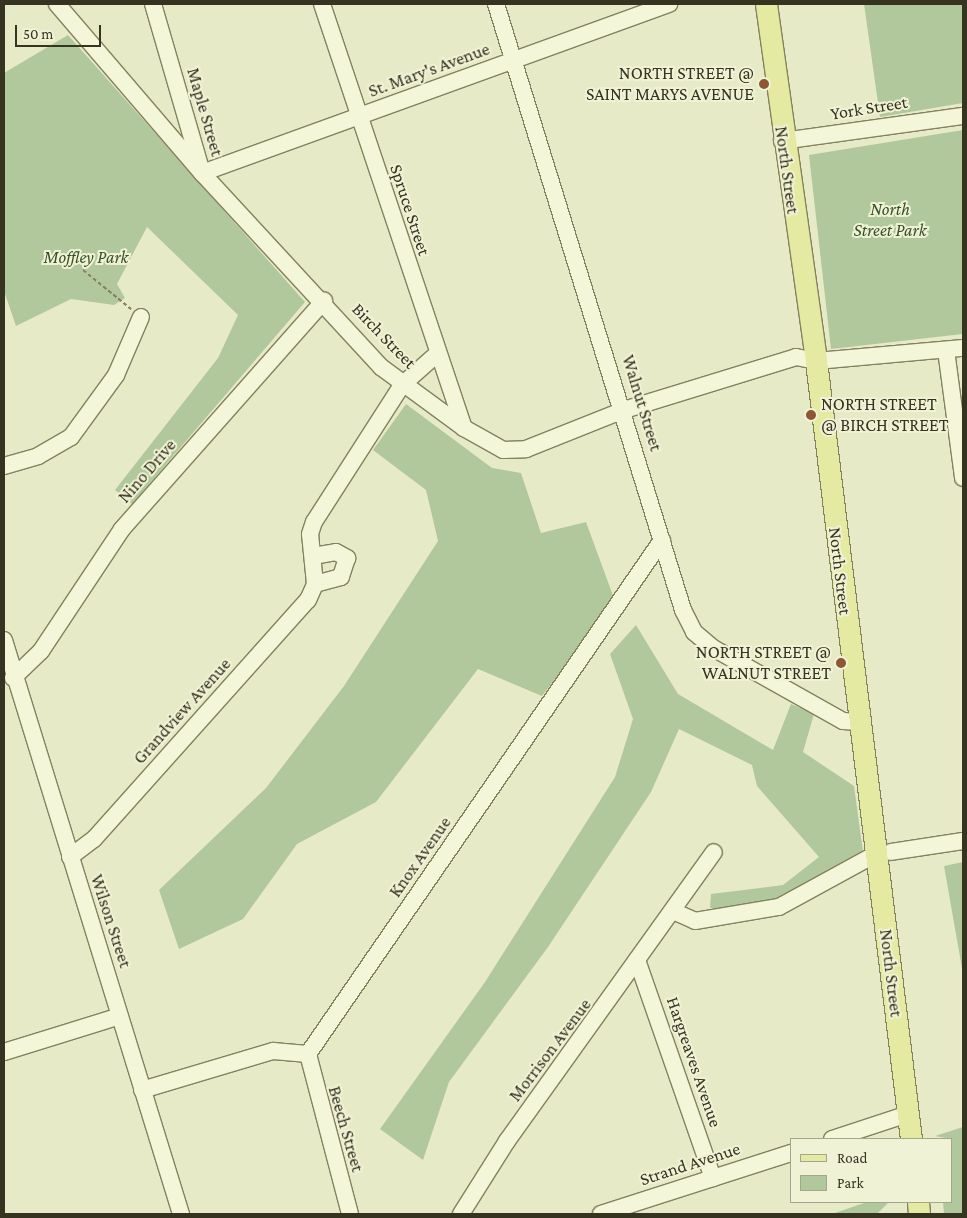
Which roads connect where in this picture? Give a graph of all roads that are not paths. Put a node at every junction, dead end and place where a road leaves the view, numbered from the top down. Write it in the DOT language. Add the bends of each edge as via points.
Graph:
graph roads {
  1 [pos="57,4"];
  2 [pos="153,4"];
  3 [pos="322,4"];
  4 [pos="496,4"];
  5 [pos="669,4"];
  6 [pos="766,4"];
  7 [pos="517,60"];
  8 [pos="963,116"];
  9 [pos="358,117"];
  10 [pos="782,142"];
  11 [pos="202,173"];
  12 [pos="324,300"];
  13 [pos="141,316"];
  14 [pos="963,348"];
  15 [pos="946,350"];
  16 [pos="437,354"];
  17 [pos="816,361"];
  18 [pos="402,385"];
  19 [pos="624,410"];
  20 [pos="464,428"];
  21 [pos="4,466"];
  22 [pos="963,478"];
  23 [pos="662,540"];
  24 [pos="312,556"];
  25 [pos="315,584"];
  26 [pos="4,640"];
  27 [pos="13,678"];
  28 [pos="859,722"];
  29 [pos="963,841"];
  30 [pos="714,852"];
  31 [pos="884,853"];
  32 [pos="70,856"];
  33 [pos="673,911"];
  34 [pos="636,960"];
  35 [pos="120,1016"];
  36 [pos="4,1052"];
  37 [pos="308,1054"];
  38 [pos="142,1090"];
  39 [pos="908,1114"];
  40 [pos="835,1138"];
  41 [pos="911,1138"];
  42 [pos="790,1152"];
  43 [pos="713,1178"];
  44 [pos="181,1214"];
  45 [pos="350,1214"];
  46 [pos="461,1214"];
  47 [pos="601,1214"];
  1 -- 11 [label="street, Birch Street"];
  2 -- 11 [label="street, Maple Street"];
  3 -- 9 [label="street, Spruce Street"];
  4 -- 7 [label="street, Walnut Street"];
  5 -- 7 [label="street, St. Mary's Avenue"];
  6 -- 10 [label="main road, North Street"];
  7 -- 9 [label="street, St. Mary's Avenue"];
  7 -- 19 [label="street, Walnut Street" via="530,114"];
  8 -- 10 [label="street, York Street"];
  9 -- 11 [label="street, St. Mary's Avenue"];
  9 -- 16 [label="street, Spruce Street"];
  10 -- 17 [label="main road, North Street"];
  11 -- 12 [label="street, Birch Street"];
  12 -- 18 [label="street, Birch Street" via="381,367"];
  12 -- 27 [label="street, Nino Drive" via="122,529 41,651"];
  13 -- 21 [label="street" via="116,375 71,437 38,456"];
  14 -- 15 [label="street, Birch Street"];
  15 -- 17 [label="street, Birch Street"];
  15 -- 22 [label="street"];
  16 -- 18 [label="street"];
  16 -- 20 [label="street, Spruce Street"];
  17 -- 19 [label="street, Birch Street" via="796,357"];
  17 -- 28 [label="main road, North Street"];
  18 -- 20 [label="street, Birch Street"];
  18 -- 24 [label="street" via="314,522"];
  19 -- 20 [label="street, Birch Street" via="526,449 503,450"];
  19 -- 23 [label="street, Walnut Street"];
  23 -- 28 [label="street, Walnut Street" via="694,632 713,648 843,722"];
  23 -- 37 [label="street, Knox Avenue"];
  24 -- 25 [label="street"];
  24 -- 25 [label="street" via="336,552 347,558 341,577"];
  25 -- 32 [label="street, Grandview Avenue" via="308,600 94,840"];
  26 -- 27 [label="street, Wilson Street"];
  27 -- 32 [label="street, Wilson Street" via="25,705"];
  28 -- 31 [label="main road, North Street"];
  29 -- 31 [label="street"];
  30 -- 33 [label="street, Morrison Avenue"];
  31 -- 33 [label="street" via="779,907 695,921"];
  31 -- 39 [label="main road, North Street"];
  32 -- 35 [label="street, Wilson Street"];
  33 -- 34 [label="street, Morrison Avenue"];
  34 -- 43 [label="street, Hargreaves Avenue"];
  34 -- 46 [label="street, Morrison Avenue" via="507,1141"];
  35 -- 36 [label="street"];
  35 -- 38 [label="street, Wilson Street"];
  37 -- 38 [label="street" via="273,1051"];
  37 -- 45 [label="street, Beech Street"];
  38 -- 44 [label="street, Wilson Street"];
  39 -- 40 [label="street"];
  39 -- 41 [label="main road, North Street"];
  42 -- 43 [label="street, Strand Avenue"];
  43 -- 47 [label="street, Strand Avenue"];
}
